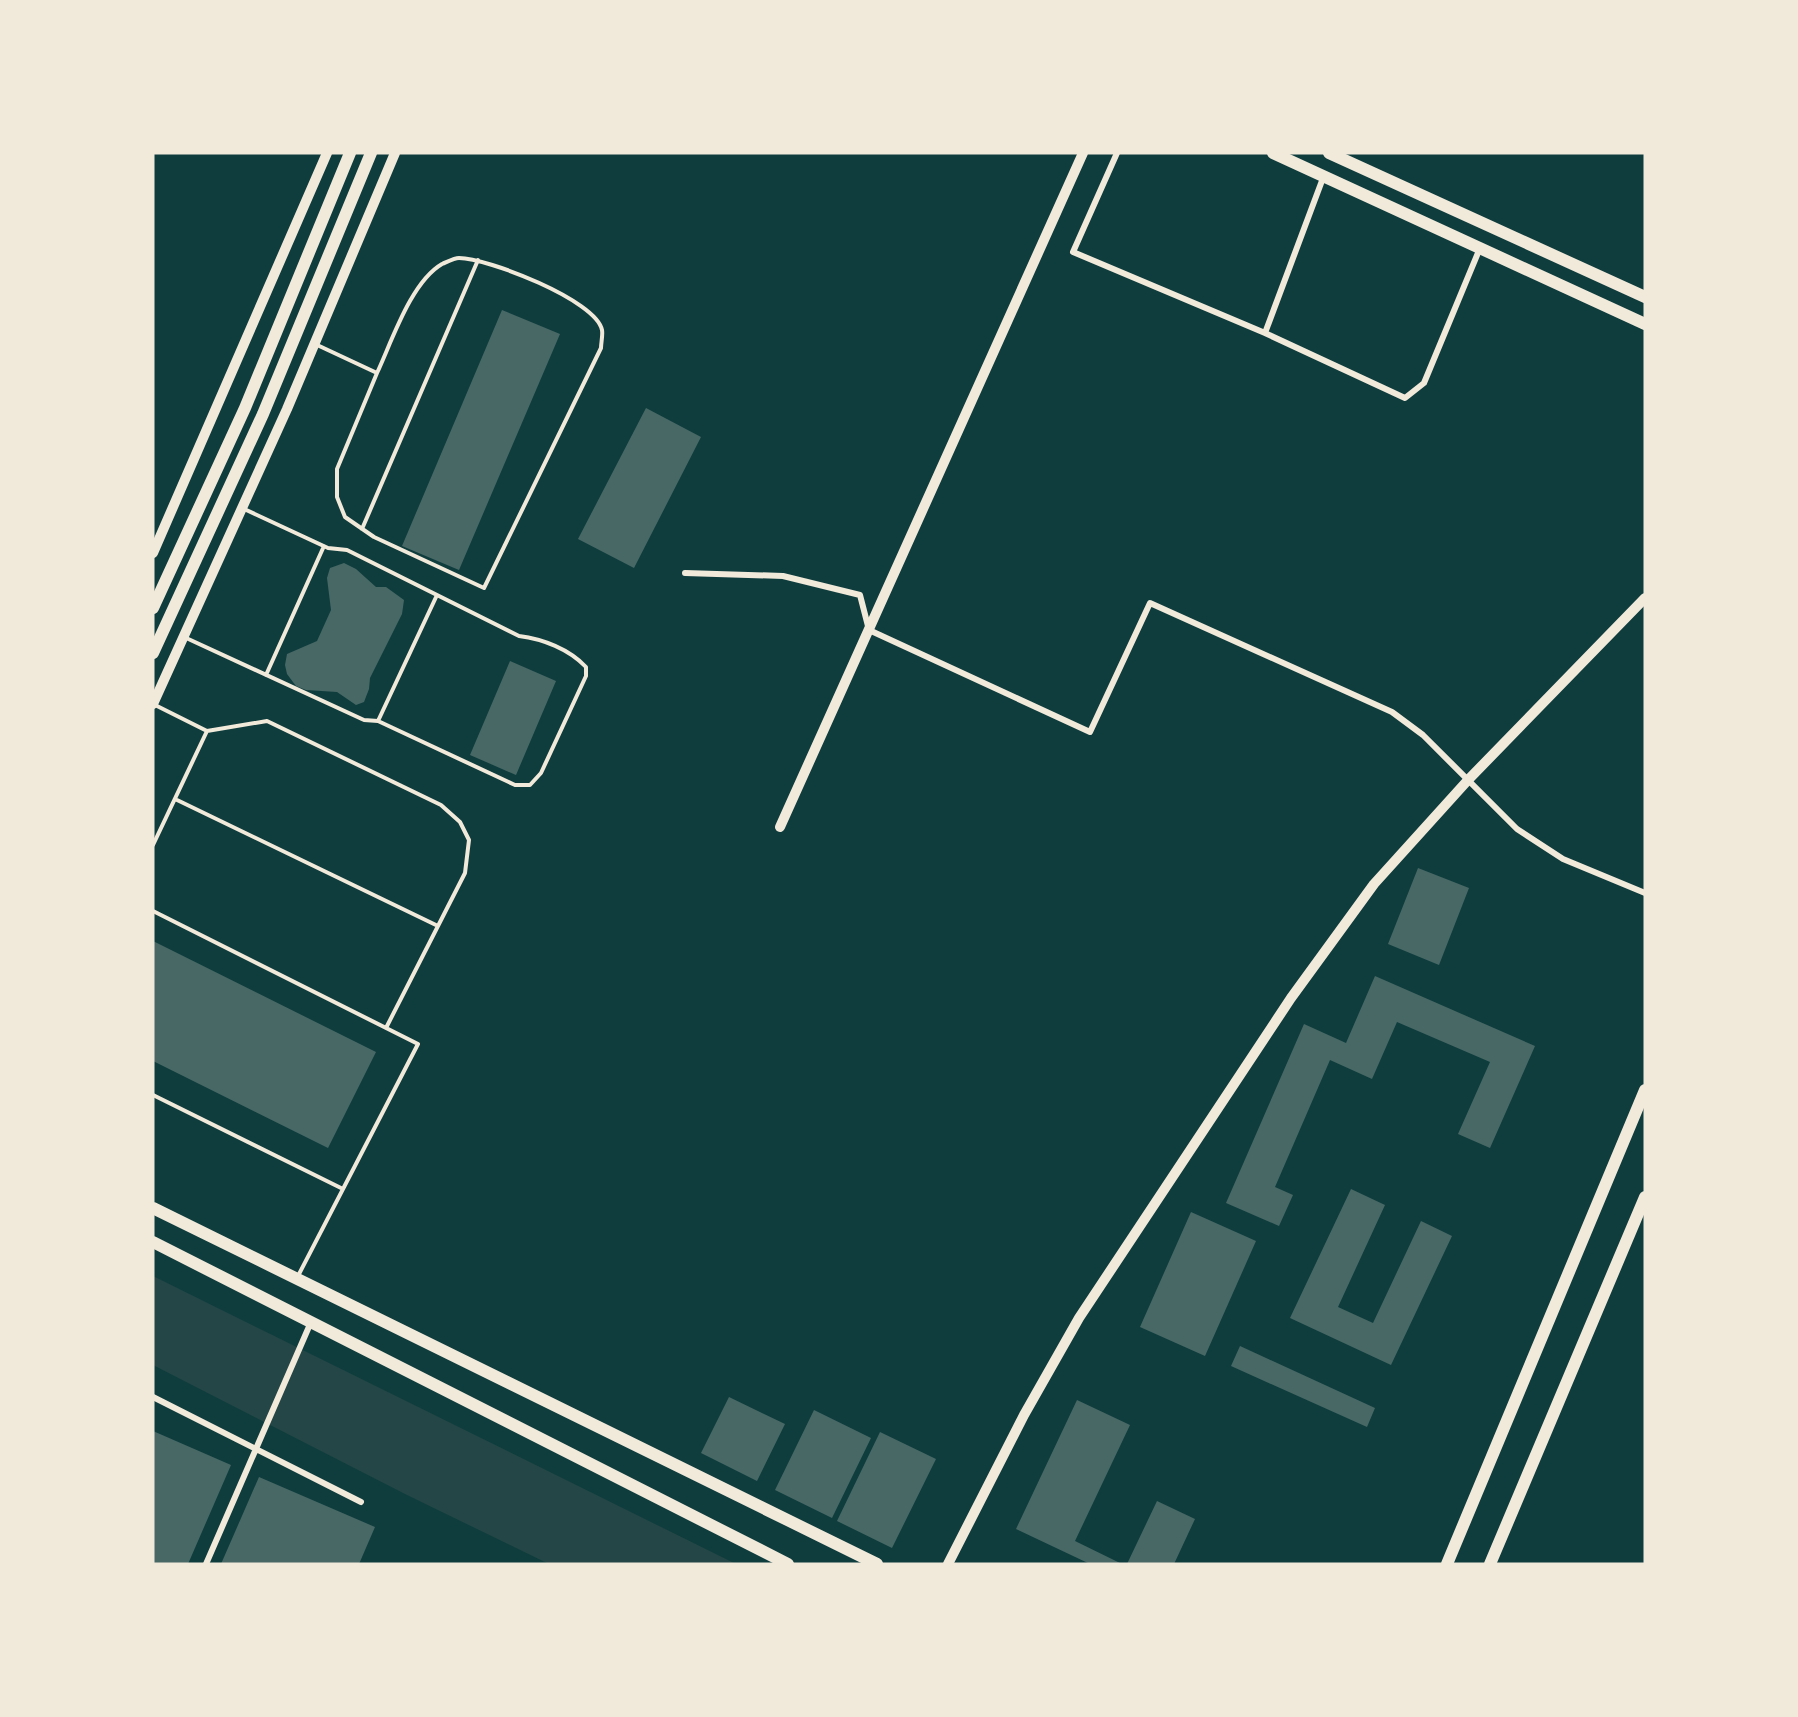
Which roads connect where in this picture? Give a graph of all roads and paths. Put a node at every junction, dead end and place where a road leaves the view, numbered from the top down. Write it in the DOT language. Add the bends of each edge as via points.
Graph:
graph roads {
  1 [pos="327,153"];
  2 [pos="350,153"];
  3 [pos="371,153"];
  4 [pos="395,153"];
  5 [pos="1083,153"];
  6 [pos="1117,153"];
  7 [pos="1273,153"];
  8 [pos="1329,153"];
  9 [pos="1323,178"];
  10 [pos="1480,248"];
  11 [pos="478,260"];
  12 [pos="1645,297"];
  13 [pos="1645,324"];
  14 [pos="1265,333"];
  15 [pos="314,344"];
  16 [pos="377,373"];
  17 [pos="242,508"];
  18 [pos="362,529"];
  19 [pos="324,546"];
  20 [pos="153,553"];
  21 [pos="685,573"];
  22 [pos="436,595"];
  23 [pos="1645,598"];
  24 [pos="153,608"];
  25 [pos="868,630"];
  26 [pos="183,637"];
  27 [pos="153,653"];
  28 [pos="266,675"];
  29 [pos="153,704"];
  30 [pos="378,721"];
  31 [pos="207,731"];
  32 [pos="1468,780"];
  33 [pos="175,800"];
  34 [pos="780,827"];
  35 [pos="153,845"];
  36 [pos="1645,893"];
  37 [pos="153,911"];
  38 [pos="438,926"];
  39 [pos="386,1028"];
  40 [pos="1645,1090"];
  41 [pos="153,1095"];
  42 [pos="343,1189"];
  43 [pos="1645,1197"];
  44 [pos="153,1208"];
  45 [pos="153,1242"];
  46 [pos="297,1279"];
  47 [pos="311,1322"];
  48 [pos="153,1397"];
  49 [pos="255,1448"];
  50 [pos="361,1502"];
  51 [pos="206,1564"];
  52 [pos="788,1564"];
  53 [pos="877,1564"];
  54 [pos="948,1564"];
  55 [pos="1447,1564"];
  56 [pos="1490,1564"];
  1 -- 20 [label="street"];
  2 -- 24 [label="main road" via="245,408"];
  3 -- 27 [label="main road" via="262,414"];
  4 -- 15 [label="street"];
  5 -- 25 [label="street"];
  6 -- 14 [label="street" via="1072,252"];
  7 -- 9 [label="main road"];
  8 -- 12 [label="main road"];
  9 -- 10 [label="main road"];
  9 -- 14 [label="street"];
  10 -- 13 [label="main road"];
  10 -- 14 [label="street" via="1424,382 1406,398"];
  11 -- 16 [label="lane" via="457,258 440,265 424,281"];
  11 -- 18 [label="lane"];
  11 -- 18 [label="lane" via="564,293 590,312 602,329 601,348 484,588"];
  15 -- 16 [label="lane"];
  15 -- 17 [label="street"];
  16 -- 18 [label="lane" via="337,469 337,497 345,517"];
  17 -- 19 [label="lane"];
  17 -- 26 [label="street"];
  19 -- 22 [label="lane" via="346,550"];
  19 -- 28 [label="lane"];
  21 -- 25 [label="street" via="783,576 860,595"];
  22 -- 30 [label="lane"];
  22 -- 30 [label="lane" via="519,636 535,638 575,656 586,667 586,676 541,773 530,785 516,785"];
  23 -- 32 [label="street"];
  25 -- 32 [label="street" via="1090,732 1150,603 1392,712 1423,735"];
  25 -- 34 [label="street"];
  26 -- 28 [label="lane"];
  26 -- 29 [label="street"];
  28 -- 30 [label="lane" via="364,720"];
  29 -- 31 [label="lane"];
  31 -- 33 [label="lane"];
  31 -- 38 [label="lane" via="267,721 441,805 460,822 469,840 465,873"];
  32 -- 36 [label="street" via="1517,829 1563,859"];
  32 -- 54 [label="street" via="1374,884 1166,1184 1079,1318"];
  33 -- 35 [label="lane"];
  33 -- 38 [label="lane"];
  37 -- 39 [label="lane"];
  38 -- 39 [label="lane"];
  39 -- 42 [label="lane" via="418,1044"];
  40 -- 55 [label="main road"];
  41 -- 42 [label="lane"];
  42 -- 46 [label="lane"];
  43 -- 56 [label="main road"];
  44 -- 46 [label="main road"];
  45 -- 47 [label="main road"];
  46 -- 53 [label="main road"];
  47 -- 49 [label="street"];
  47 -- 52 [label="main road"];
  48 -- 49 [label="street"];
  49 -- 50 [label="street"];
  49 -- 51 [label="street"];
}
